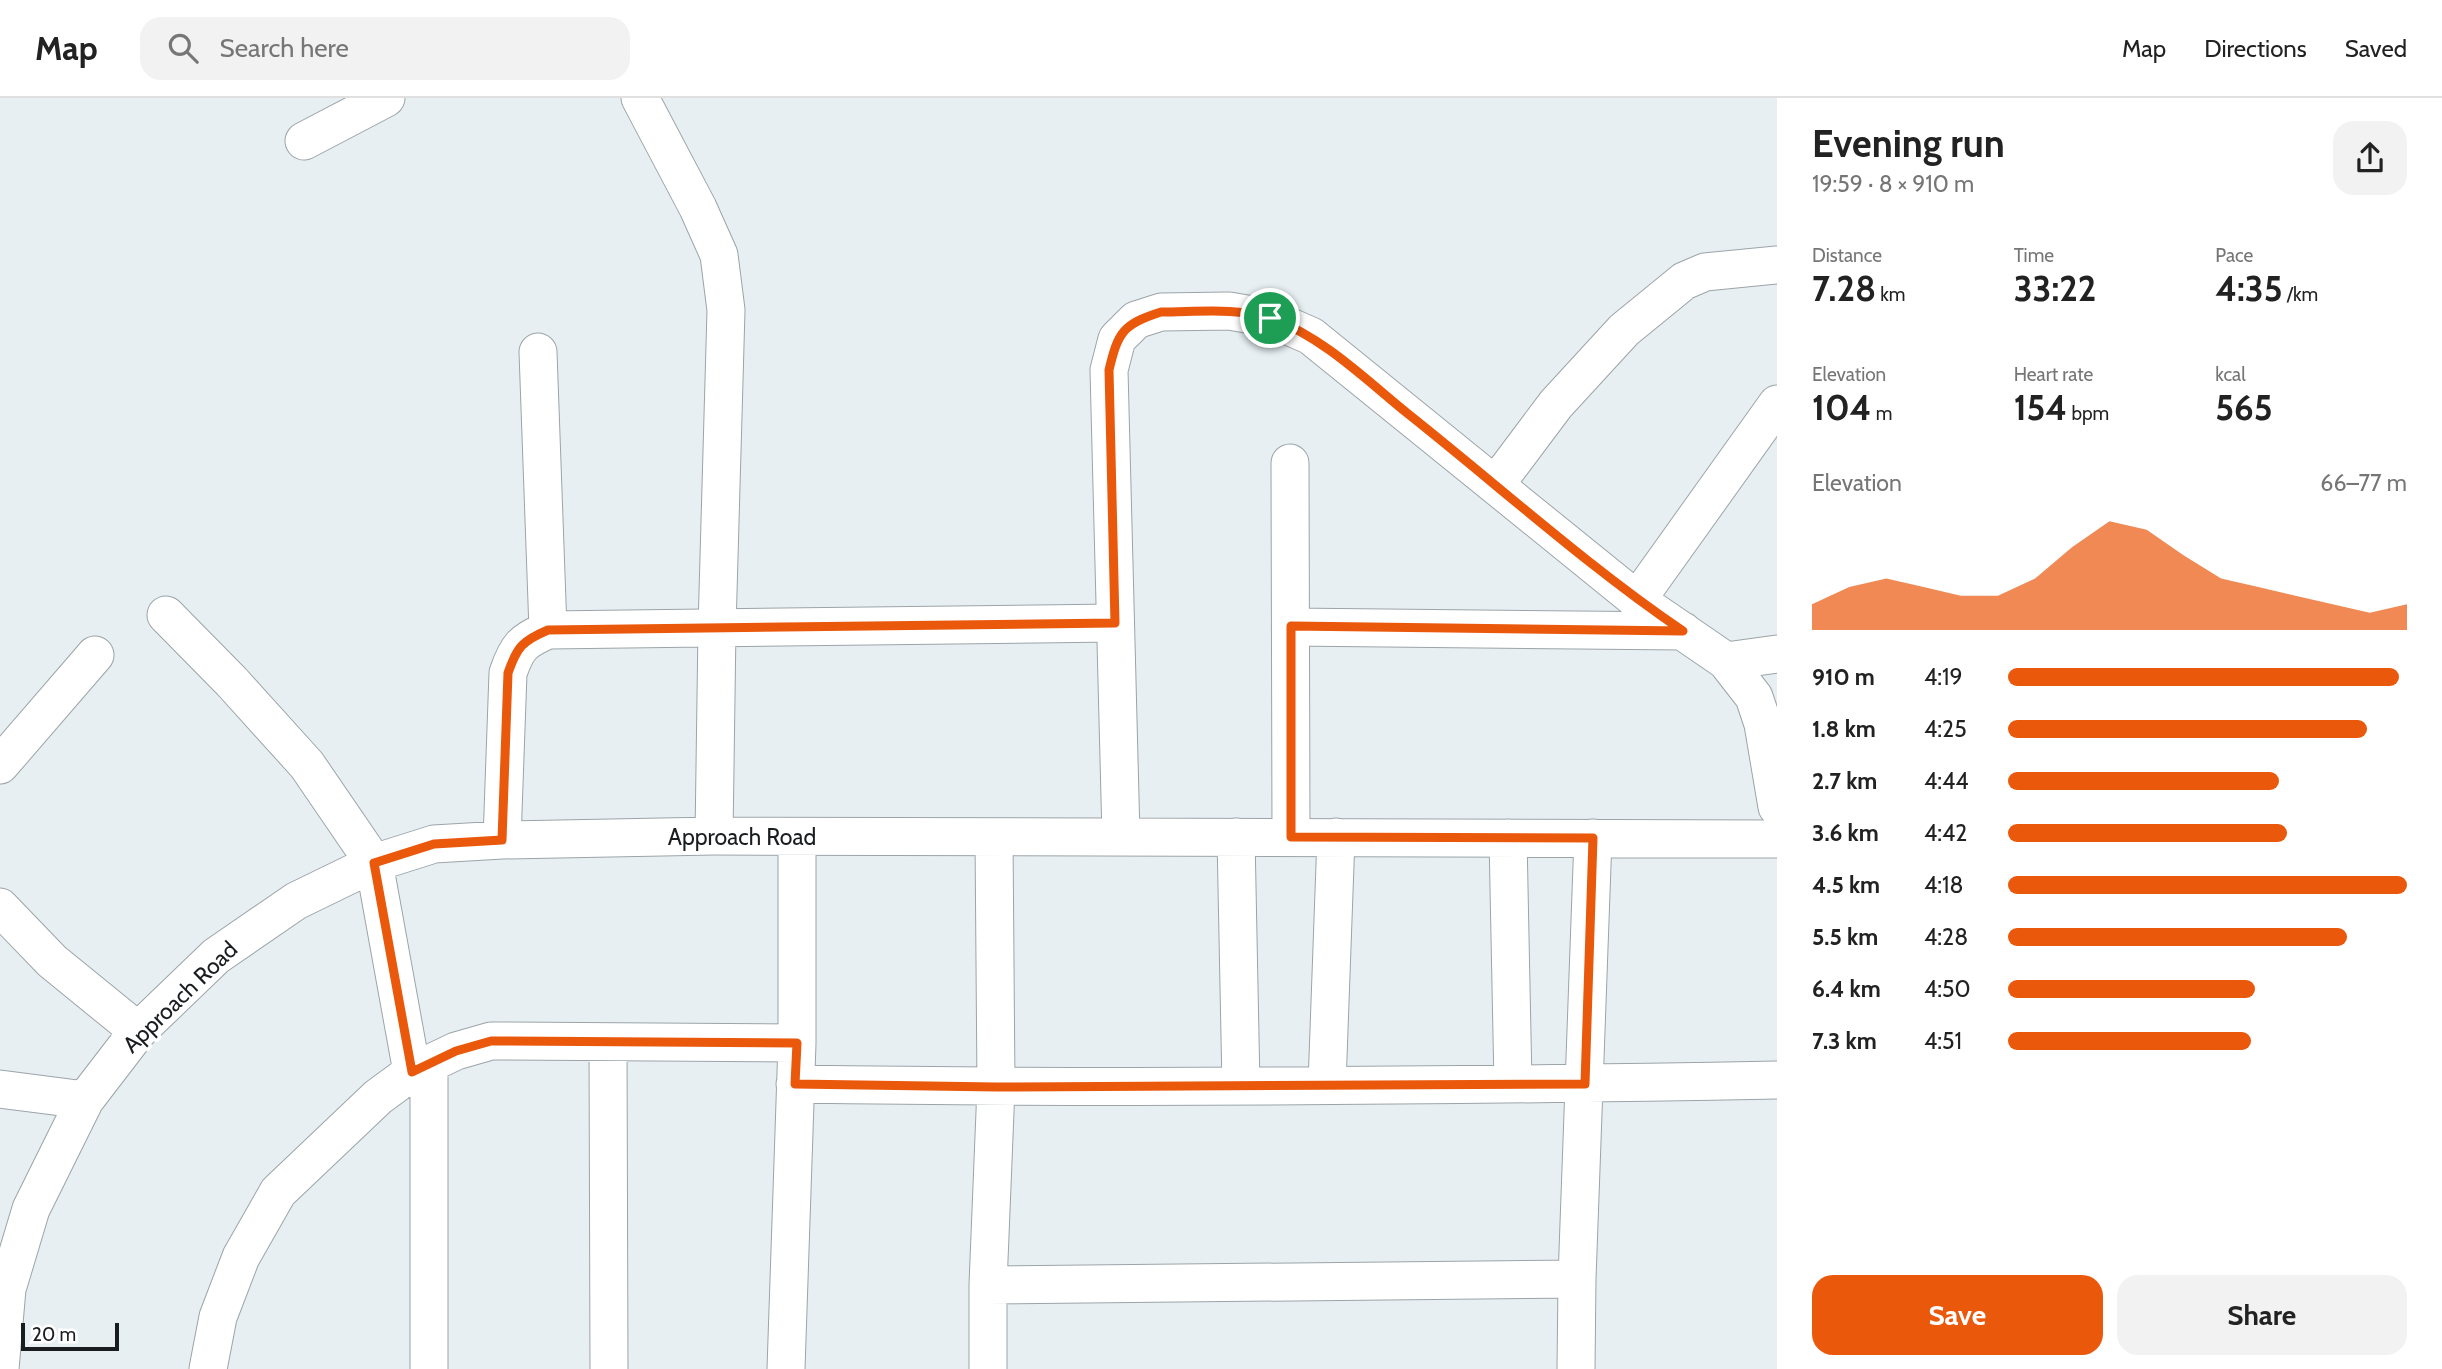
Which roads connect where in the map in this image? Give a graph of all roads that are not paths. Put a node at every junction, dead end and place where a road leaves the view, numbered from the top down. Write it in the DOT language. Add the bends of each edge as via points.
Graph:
graph roads {
  1 [pos="386,98"];
  2 [pos="640,98"];
  3 [pos="304,141"];
  4 [pos="1777,265"];
  5 [pos="538,352"];
  6 [pos="1777,404"];
  7 [pos="1290,463"];
  8 [pos="1496,484"];
  9 [pos="1637,600"];
  10 [pos="166,615"];
  11 [pos="1115,623"];
  12 [pos="1291,626"];
  13 [pos="717,628"];
  14 [pos="548,630"];
  15 [pos="1683,631"];
  16 [pos="1777,654"];
  17 [pos="94,655"];
  18 [pos="1726,661"];
  19 [pos="0,765"];
  20 [pos="1777,807"];
  21 [pos="714,836"];
  22 [pos="994,836"];
  23 [pos="1121,836"];
  24 [pos="797,837"];
  25 [pos="1236,837"];
  26 [pos="1291,837"];
  27 [pos="1336,837"];
  28 [pos="1508,838"];
  29 [pos="1593,838"];
  30 [pos="1777,839"];
  31 [pos="502,840"];
  32 [pos="374,863"];
  33 [pos="0,907"];
  34 [pos="138,1031"];
  35 [pos="608,1042"];
  36 [pos="797,1043"];
  37 [pos="420,1068"];
  38 [pos="1777,1080"];
  39 [pos="795,1084"];
  40 [pos="1513,1084"];
  41 [pos="1585,1084"];
  42 [pos="1327,1085"];
  43 [pos="1241,1086"];
  44 [pos="996,1087"];
  45 [pos="0,1089"];
  46 [pos="85,1100"];
  47 [pos="8,1259"];
  48 [pos="1577,1279"];
  49 [pos="988,1285"];
  50 [pos="0,1369"];
  51 [pos="208,1369"];
  52 [pos="429,1369"];
  53 [pos="609,1369"];
  54 [pos="786,1369"];
  55 [pos="988,1369"];
  56 [pos="1576,1369"];
  1 -- 3 [label="street"];
  2 -- 13 [label="street" via="719,254 726,310"];
  4 -- 8 [label="street" via="1705,272 1684,281 1624,330 1556,404"];
  5 -- 14 [label="street"];
  6 -- 9 [label="street"];
  7 -- 12 [label="street"];
  8 -- 9 [label="street"];
  8 -- 11 [label="street" via="1311,336 1270,318 1230,312 1161,312 1136,320 1116,340 1109,370"];
  9 -- 15 [label="street"];
  10 -- 32 [label="street" via="307,765"];
  11 -- 13 [label="street"];
  11 -- 23 [label="street"];
  12 -- 15 [label="street"];
  12 -- 26 [label="street"];
  13 -- 14 [label="street"];
  13 -- 21 [label="street"];
  14 -- 31 [label="street" via="527,639 515,653 508,673"];
  15 -- 18 [label="street"];
  16 -- 18 [label="street"];
  17 -- 19 [label="street"];
  18 -- 20 [label="street" via="1754,697"];
  21 -- 24 [label="street, Approach Road"];
  21 -- 31 [label="street, Approach Road"];
  22 -- 23 [label="street, Approach Road"];
  22 -- 24 [label="street, Approach Road"];
  22 -- 44 [label="street"];
  23 -- 25 [label="street, Approach Road"];
  24 -- 36 [label="street"];
  25 -- 26 [label="street, Approach Road"];
  25 -- 43 [label="street"];
  26 -- 27 [label="street, Approach Road"];
  27 -- 28 [label="street, Approach Road"];
  27 -- 42 [label="street"];
  28 -- 29 [label="street, Approach Road"];
  28 -- 40 [label="street"];
  29 -- 30 [label="street, Approach Road"];
  29 -- 41 [label="street"];
  31 -- 32 [label="street, Approach Road" via="434,844"];
  32 -- 34 [label="street, Approach Road" via="296,901 216,956"];
  32 -- 37 [label="street"];
  33 -- 34 [label="street" via="52,961"];
  34 -- 46 [label="street, Approach Road"];
  35 -- 36 [label="street"];
  35 -- 37 [label="street" via="491,1041"];
  35 -- 53 [label="street"];
  36 -- 39 [label="street"];
  37 -- 51 [label="street" via="378,1097 278,1192 241,1257 218,1317"];
  37 -- 52 [label="street"];
  38 -- 41 [label="street"];
  39 -- 44 [label="street"];
  39 -- 54 [label="street"];
  40 -- 41 [label="street"];
  40 -- 42 [label="street"];
  41 -- 48 [label="street"];
  42 -- 43 [label="street"];
  43 -- 44 [label="street"];
  44 -- 49 [label="street"];
  45 -- 46 [label="street"];
  46 -- 47 [label="street, Approach Road"];
  47 -- 50 [label="street, Approach Road"];
  48 -- 49 [label="street"];
  48 -- 56 [label="street"];
  49 -- 55 [label="street"];
}
